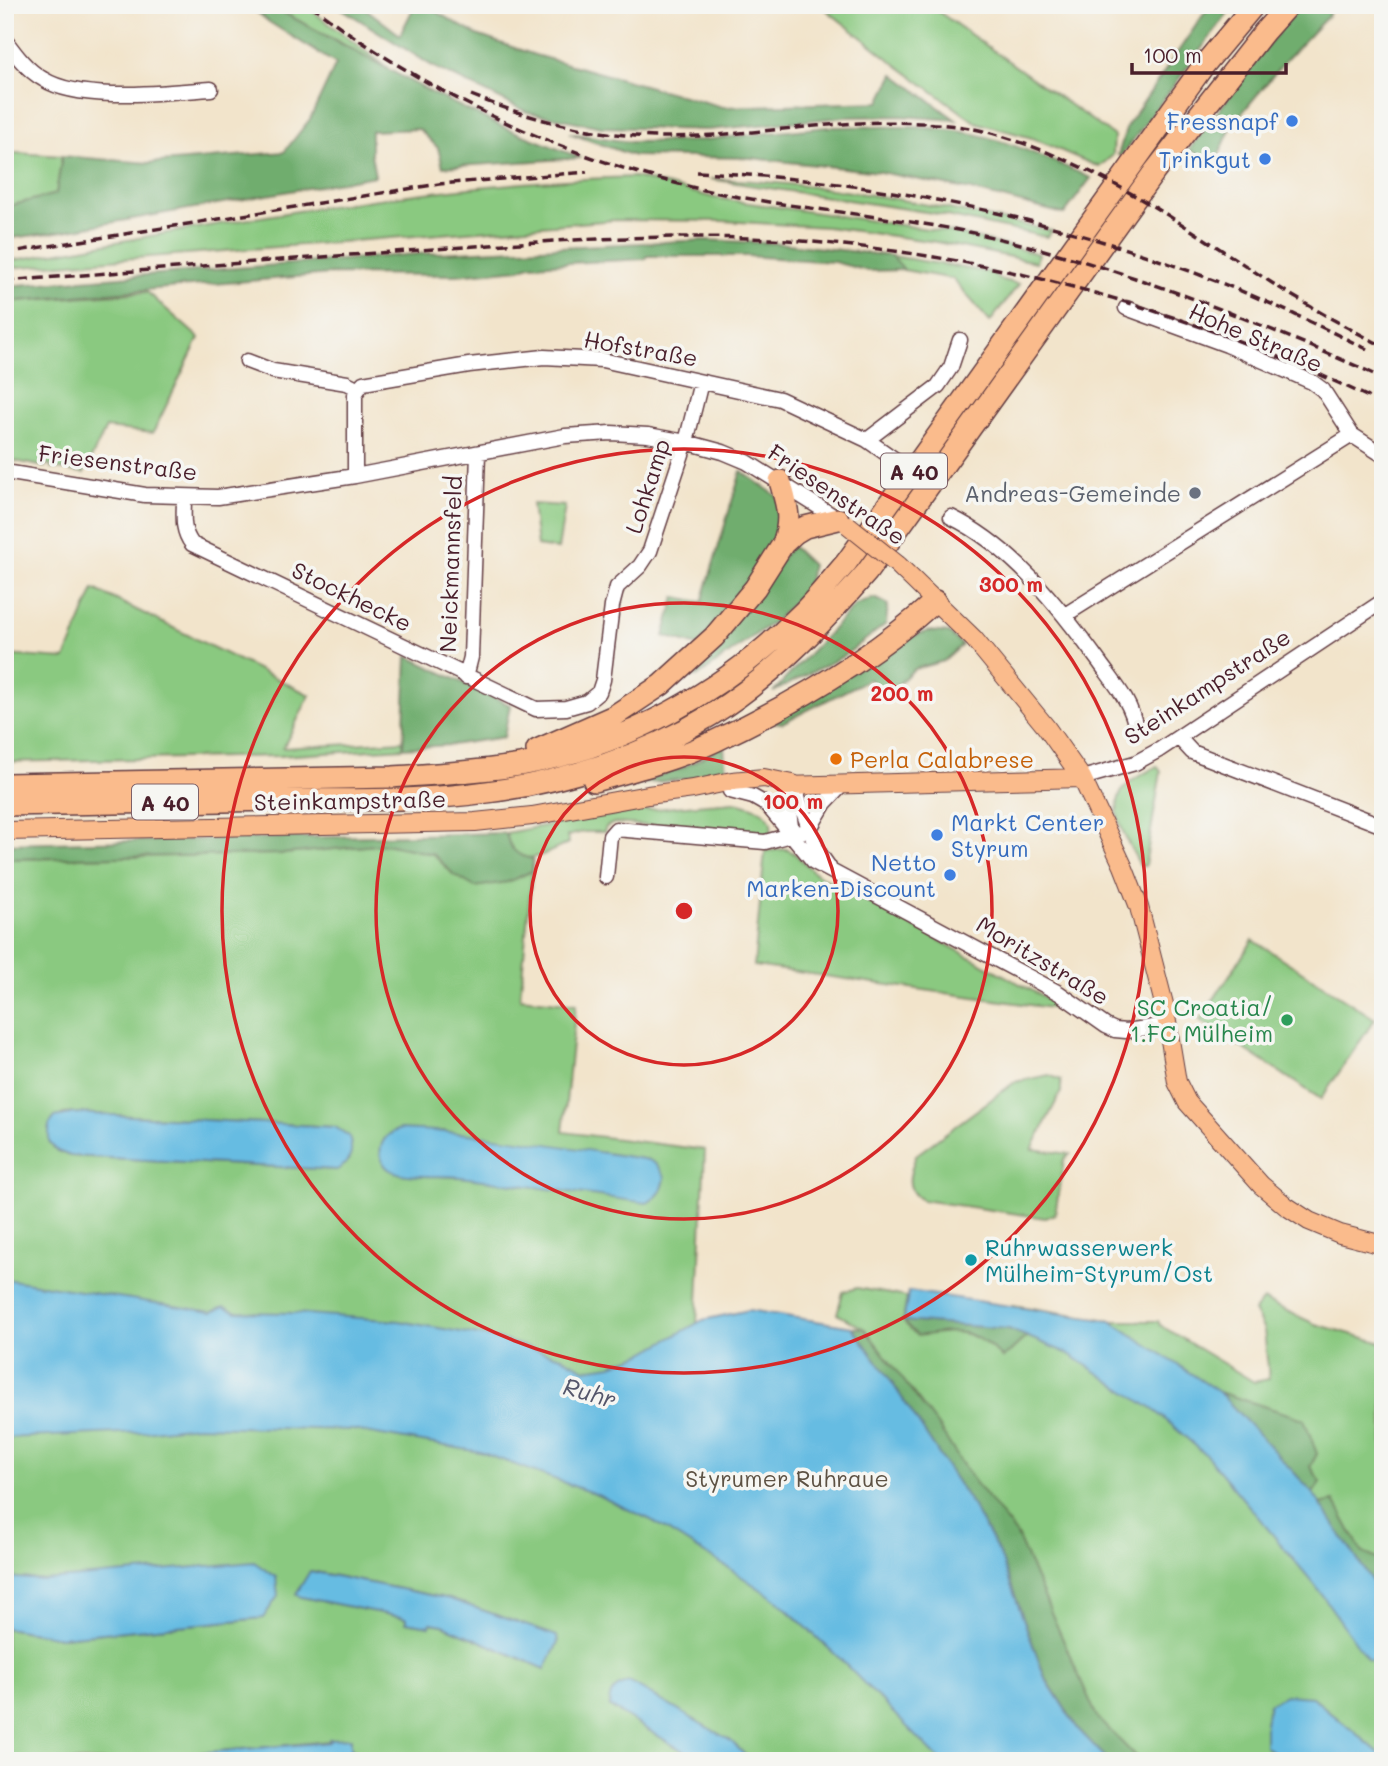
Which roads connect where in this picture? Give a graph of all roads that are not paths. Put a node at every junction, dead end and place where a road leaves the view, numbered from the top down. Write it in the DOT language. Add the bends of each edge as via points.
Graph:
graph roads {
  1 [pos="1254,5"];
  2 [pos="1288,5"];
  3 [pos="5,40"];
  4 [pos="211,89"];
  5 [pos="1126,308"];
  6 [pos="960,340"];
  7 [pos="247,361"];
  8 [pos="701,382"];
  9 [pos="357,388"];
  10 [pos="1352,435"];
  11 [pos="867,440"];
  12 [pos="686,442"];
  13 [pos="478,453"];
  14 [pos="1383,455"];
  15 [pos="897,461"];
  16 [pos="5,472"];
  17 [pos="355,476"];
  18 [pos="780,481"];
  19 [pos="184,498"];
  20 [pos="951,517"];
  21 [pos="843,522"];
  22 [pos="783,544"];
  23 [pos="935,601"];
  24 [pos="1383,601"];
  25 [pos="1065,615"];
  26 [pos="466,677"];
  27 [pos="536,709"];
  28 [pos="1136,729"];
  29 [pos="1179,738"];
  30 [pos="451,773"];
  31 [pos="1082,778"];
  32 [pos="5,783"];
  33 [pos="793,784"];
  34 [pos="843,784"];
  35 [pos="693,789"];
  36 [pos="730,791"];
  37 [pos="485,793"];
  38 [pos="5,805"];
  39 [pos="1383,826"];
  40 [pos="810,830"];
  41 [pos="5,831"];
  42 [pos="793,835"];
  43 [pos="832,871"];
  44 [pos="606,877"];
  45 [pos="1167,1026"];
  46 [pos="1383,1245"];
  1 -- 30 [label="highway, A 40" via="1204,65 886,510 801,614 751,660 699,696 636,729 579,751 520,765"];
  2 -- 37 [label="highway, A 40" via="1155,170 867,572 817,629 764,677 710,715 643,750 584,772"];
  3 -- 4 [label="street" via="37,75 68,89 140,94"];
  5 -- 10 [label="street, Hohe Straße" via="1312,382 1323,390"];
  6 -- 11 [label="street" via="951,367 938,386"];
  7 -- 9 [label="street" via="273,371"];
  8 -- 9 [label="street, Hofstraße" via="602,360 544,357 469,365 363,383"];
  8 -- 11 [label="street, Hofstraße" via="780,399"];
  8 -- 12 [label="street, Lohkamp"];
  9 -- 17 [label="street"];
  10 -- 14 [label="street, Hohe Straße"];
  10 -- 25 [label="street"];
  11 -- 15 [label="street, Hofstraße"];
  12 -- 13 [label="street, Friesenstraße" via="611,433 565,436"];
  12 -- 18 [label="street, Friesenstraße" via="723,452"];
  12 -- 27 [label="street, Lohkamp" via="650,551 617,587 599,692 587,702 566,708"];
  13 -- 17 [label="street, Friesenstraße"];
  13 -- 26 [label="street, Neickmannsfeld" via="471,657"];
  16 -- 19 [label="street, Friesenstraße"];
  17 -- 19 [label="street, Friesenstraße" via="240,495"];
  18 -- 21 [label="street, Friesenstraße"];
  18 -- 22 [label="highway" via="789,511"];
  19 -- 26 [label="street, Stockhecke" via="184,527 192,544"];
  20 -- 25 [label="street" via="974,528"];
  21 -- 22 [label="highway" via="805,527"];
  21 -- 23 [label="main road, Friesenstraße, bridge"];
  22 -- 30 [label="highway" via="755,588 714,637 661,685 614,716 543,748"];
  23 -- 31 [label="main road, Friesenstraße" via="992,661"];
  23 -- 37 [label="highway" via="798,698 714,741 579,786 532,794"];
  24 -- 29 [label="street, Steinkampstraße"];
  25 -- 28 [label="street" via="1128,702"];
  26 -- 27 [label="street, Stockhecke"];
  29 -- 31 [label="street, Steinkampstraße" via="1135,763"];
  29 -- 39 [label="street" via="1192,752"];
  30 -- 32 [label="highway, A 40"];
  31 -- 34 [label="main road, Steinkampstraße"];
  31 -- 45 [label="main road, Friesenstraße" via="1139,907"];
  33 -- 34 [label="main road, Steinkampstraße"];
  33 -- 35 [label="main road, Steinkampstraße" via="764,778"];
  33 -- 36 [label="main road, Steinkampstraße"];
  33 -- 40 [label="street"];
  33 -- 42 [label="street" via="788,804"];
  34 -- 40 [label="street" via="825,803"];
  35 -- 36 [label="main road, Steinkampstraße"];
  35 -- 41 [label="main road, Steinkampstraße" via="475,822"];
  36 -- 42 [label="street, Moritzstraße" via="767,805"];
  37 -- 38 [label="highway, A 40"];
  40 -- 42 [label="street"];
  40 -- 43 [label="street"];
  42 -- 43 [label="street, Moritzstraße" via="814,862"];
  42 -- 44 [label="street" via="765,842 616,829 610,836"];
  43 -- 45 [label="street, Moritzstraße" via="1059,993 1115,1030"];
  45 -- 46 [label="main road" via="1177,1082 1187,1102 1261,1185 1309,1222"];
}
